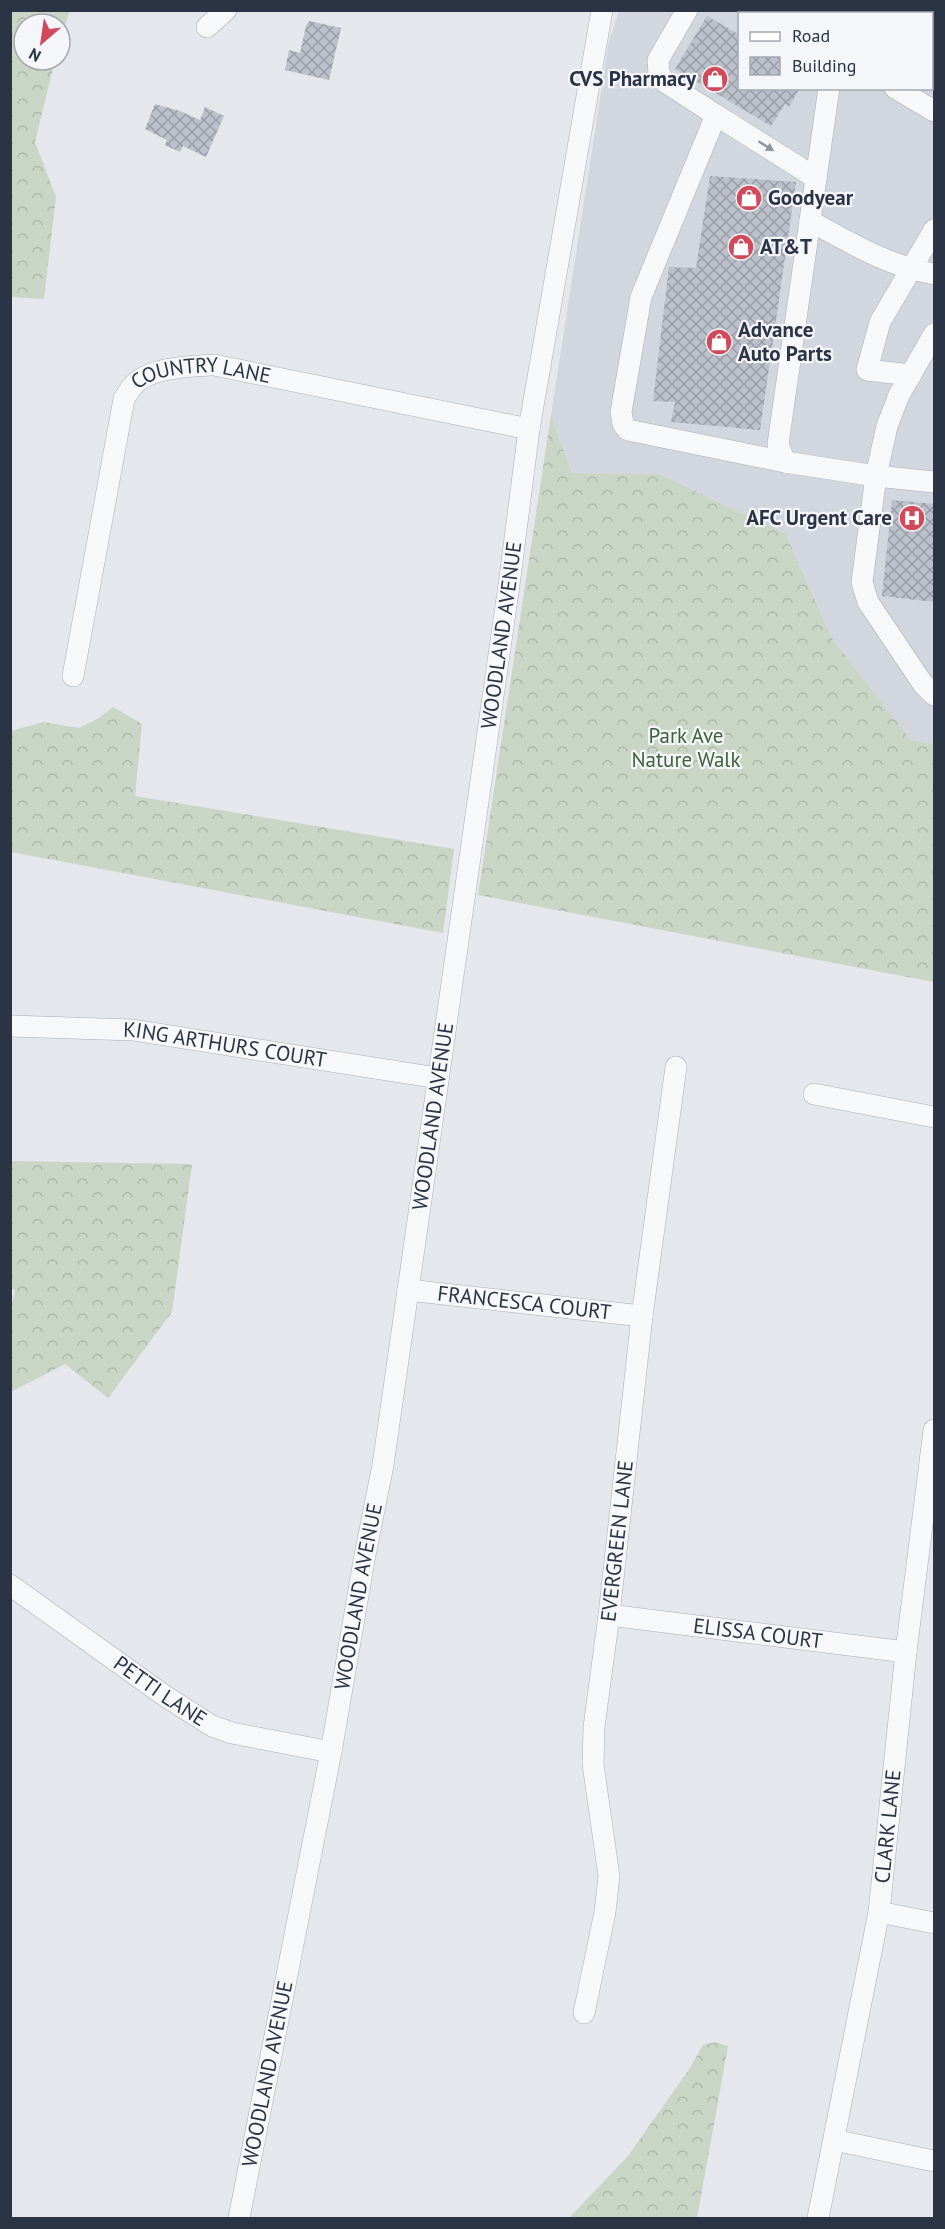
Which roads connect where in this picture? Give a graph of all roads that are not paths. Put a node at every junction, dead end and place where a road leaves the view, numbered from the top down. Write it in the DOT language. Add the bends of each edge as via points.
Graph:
graph roads {
  1 [pos="226,10"];
  2 [pos="602,10"];
  3 [pos="687,10"];
  4 [pos="207,27"];
  5 [pos="828,90"];
  6 [pos="899,90"];
  7 [pos="934,111"];
  8 [pos="716,115"];
  9 [pos="816,178"];
  10 [pos="810,221"];
  11 [pos="934,230"];
  12 [pos="911,270"];
  13 [pos="934,274"];
  14 [pos="934,334"];
  15 [pos="911,375"];
  16 [pos="529,429"];
  17 [pos="785,462"];
  18 [pos="876,476"];
  19 [pos="934,482"];
  20 [pos="73,676"];
  21 [pos="934,694"];
  22 [pos="10,1026"];
  23 [pos="676,1067"];
  24 [pos="438,1078"];
  25 [pos="814,1094"];
  26 [pos="934,1117"];
  27 [pos="408,1290"];
  28 [pos="642,1316"];
  29 [pos="934,1430"];
  30 [pos="10,1585"];
  31 [pos="609,1615"];
  32 [pos="906,1652"];
  33 [pos="331,1752"];
  34 [pos="879,1912"];
  35 [pos="934,1923"];
  36 [pos="584,2013"];
  37 [pos="834,2140"];
  38 [pos="934,2161"];
  39 [pos="239,2218"];
  40 [pos="818,2218"];
  1 -- 4 [label="street"];
  2 -- 16 [label="street, WOODLAND AVENUE"];
  3 -- 8 [label="street" via="658,60 659,74 664,82"];
  5 -- 9 [label="street"];
  6 -- 7 [label="street"];
  8 -- 9 [label="street, one-way"];
  8 -- 17 [label="street" via="641,297 622,424 628,430"];
  9 -- 10 [label="street"];
  10 -- 12 [label="street" via="887,262"];
  10 -- 17 [label="street" via="778,444"];
  11 -- 12 [label="street"];
  12 -- 13 [label="street"];
  12 -- 15 [label="street" via="880,322 867,370"];
  14 -- 15 [label="street"];
  15 -- 18 [label="street" via="887,426"];
  16 -- 20 [label="street, COUNTRY LANE" via="214,365 178,367 147,376 133,385 124,399"];
  16 -- 24 [label="street, WOODLAND AVENUE"];
  17 -- 18 [label="street"];
  18 -- 19 [label="street"];
  18 -- 21 [label="street" via="862,582 868,602 923,684"];
  22 -- 24 [label="street, KING ARTHURS COURT" via="133,1030"];
  23 -- 28 [label="street, EVERGREEN LANE"];
  24 -- 27 [label="street, WOODLAND AVENUE"];
  25 -- 26 [label="street"];
  27 -- 28 [label="street, FRANCESCA COURT"];
  27 -- 33 [label="street, WOODLAND AVENUE" via="383,1465"];
  28 -- 31 [label="street, EVERGREEN LANE"];
  29 -- 32 [label="street, CLARK LANE"];
  30 -- 33 [label="street, PETTI LANE" via="212,1726"];
  31 -- 32 [label="street, ELISSA COURT"];
  31 -- 36 [label="street, EVERGREEN LANE" via="593,1764 609,1876"];
  32 -- 34 [label="street, CLARK LANE"];
  33 -- 39 [label="street, WOODLAND AVENUE"];
  34 -- 35 [label="street"];
  34 -- 37 [label="street, CLARK LANE"];
  37 -- 38 [label="street"];
  37 -- 40 [label="street, CLARK LANE"];
}
